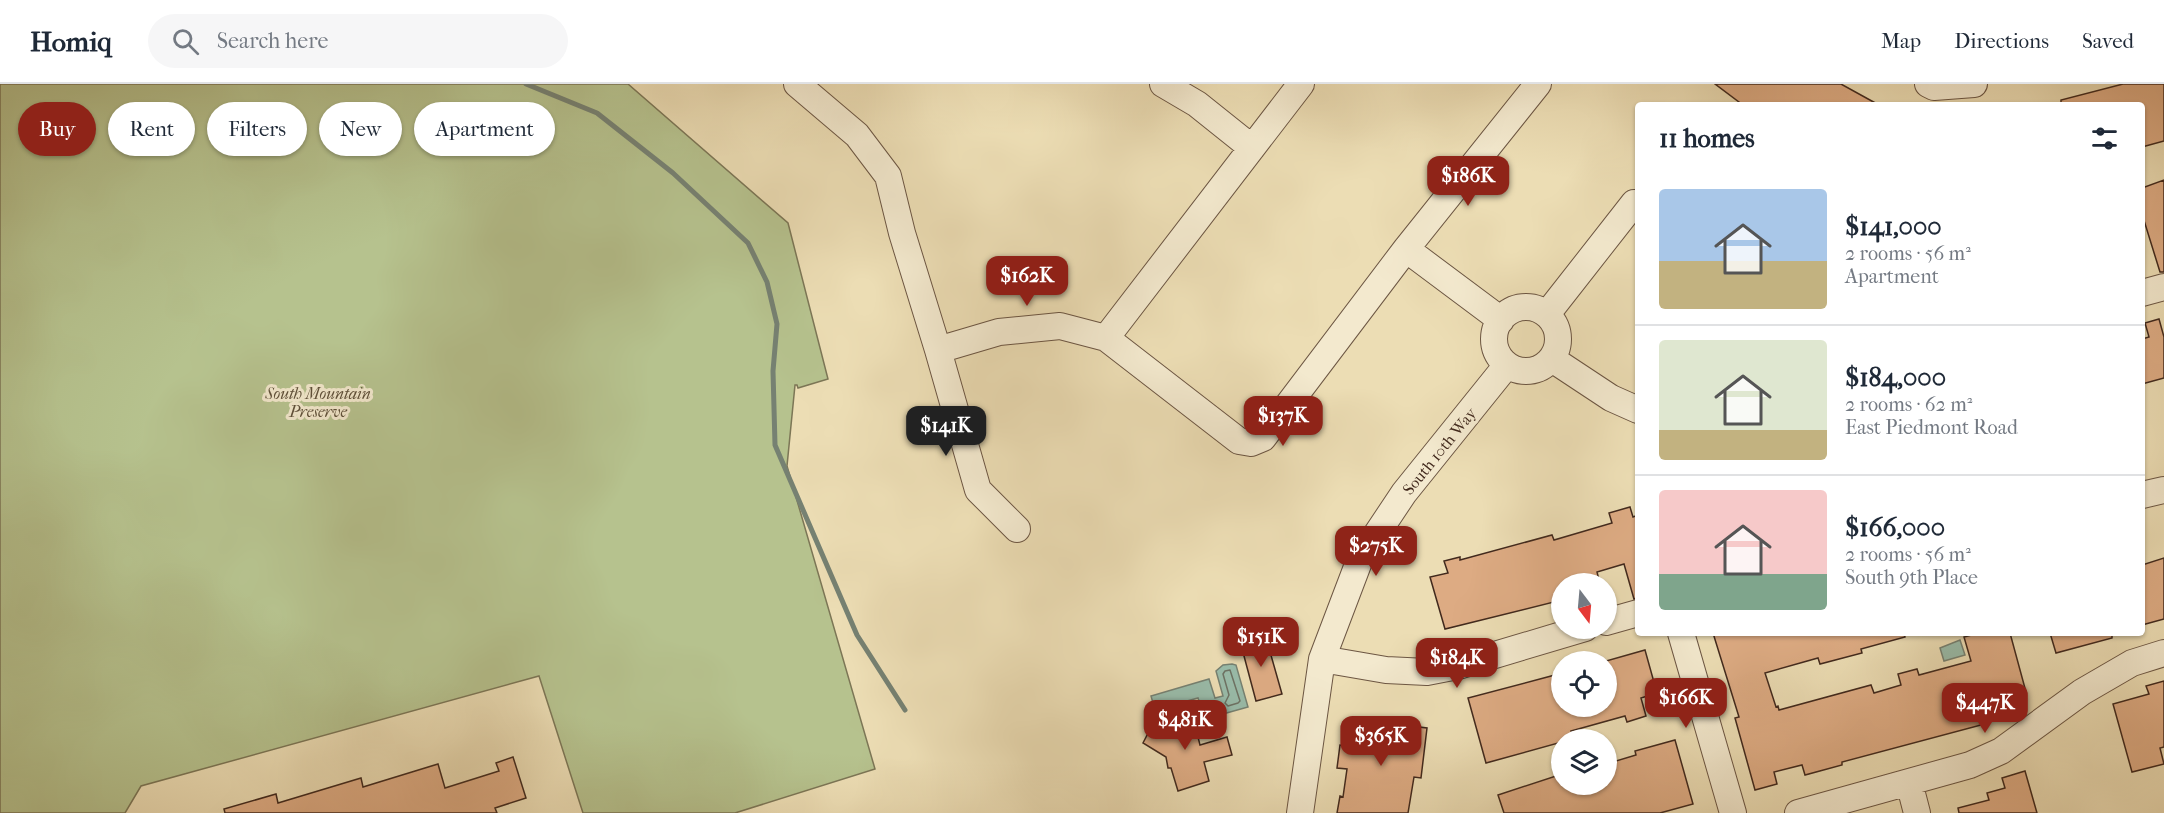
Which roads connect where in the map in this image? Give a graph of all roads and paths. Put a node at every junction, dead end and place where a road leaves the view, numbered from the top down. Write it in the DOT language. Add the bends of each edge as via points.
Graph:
graph roads {
  1 [pos="1163,84"];
  2 [pos="1301,84"];
  3 [pos="1538,84"];
  4 [pos="1928,84"];
  5 [pos="1974,84"];
  6 [pos="806,87"];
  7 [pos="1252,148"];
  8 [pos="1635,204"];
  9 [pos="1406,249"];
  10 [pos="2164,287"];
  11 [pos="2145,292"];
  12 [pos="1547,314"];
  13 [pos="1500,320"];
  14 [pos="1107,338"];
  15 [pos="938,350"];
  16 [pos="1552,359"];
  17 [pos="1507,365"];
  18 [pos="1635,409"];
  19 [pos="2164,490"];
  20 [pos="2145,494"];
  21 [pos="1017,529"];
  22 [pos="1635,614"];
  23 [pos="1617,619"];
  24 [pos="1682,636"];
  25 [pos="1551,638"];
  26 [pos="2164,654"];
  27 [pos="1322,659"];
  28 [pos="1909,782"];
  29 [pos="1300,813"];
  30 [pos="1733,813"];
  31 [pos="1798,813"];
  32 [pos="1917,813"];
  1 -- 7 [label="street" via="1197,104"];
  2 -- 7 [label="street"];
  3 -- 9 [label="street"];
  4 -- 5 [label="street"];
  6 -- 15 [label="street" via="857,135 888,176"];
  7 -- 14 [label="street"];
  8 -- 12 [label="street"];
  9 -- 13 [label="street"];
  9 -- 14 [label="street" via="1263,438 1251,442 1239,441"];
  10 -- 11 [label="street"];
  12 -- 13 [label="street" via="1538,309 1518,308"];
  12 -- 16 [label="street" via="1554,321 1559,340"];
  13 -- 17 [label="street" via="1495,349"];
  14 -- 15 [label="street" via="1060,326 999,332"];
  15 -- 21 [label="street" via="978,490"];
  16 -- 17 [label="street" via="1526,372"];
  16 -- 18 [label="street" via="1611,398"];
  17 -- 27 [label="street, South 10th Way" via="1404,493 1360,559"];
  19 -- 20 [label="street"];
  22 -- 23 [label="street"];
  24 -- 30 [label="street"];
  25 -- 27 [label="street" via="1427,672 1386,670"];
  26 -- 28 [label="street" via="2132,663 2082,692 2001,751 1970,765"];
  27 -- 29 [label="street, South 10th Way"];
  28 -- 31 [label="street"];
  28 -- 32 [label="street"];
}
